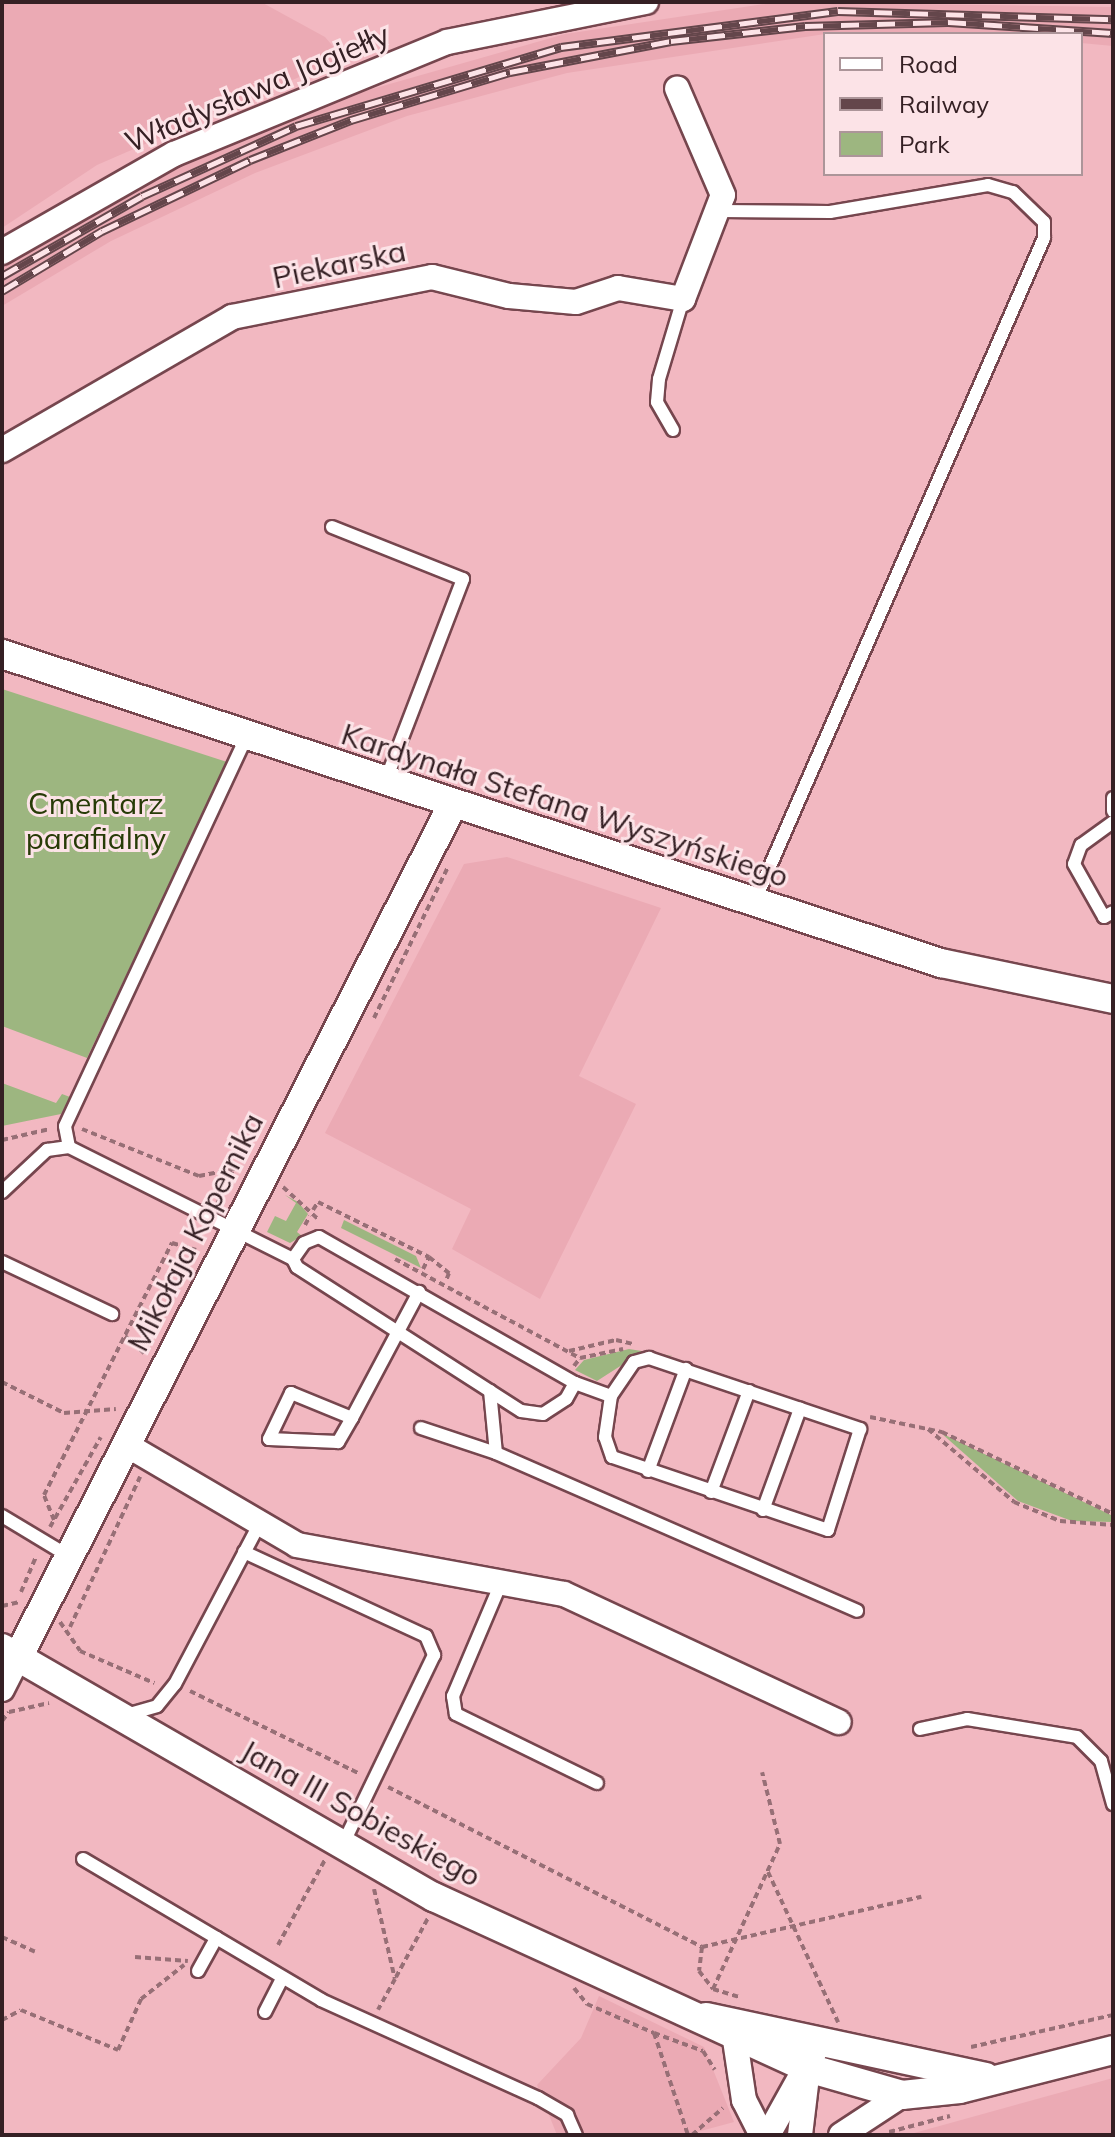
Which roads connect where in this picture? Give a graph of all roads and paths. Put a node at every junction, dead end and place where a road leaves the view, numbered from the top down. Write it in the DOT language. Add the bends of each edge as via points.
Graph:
graph roads {
  1 [pos="646,2"];
  2 [pos="677,88"];
  3 [pos="721,211"];
  4 [pos="2,252"];
  5 [pos="683,299"];
  6 [pos="673,430"];
  7 [pos="2,450"];
  8 [pos="332,527"];
  9 [pos="2,654"];
  10 [pos="247,736"];
  11 [pos="385,782"];
  12 [pos="1113,798"];
  13 [pos="452,806"];
  14 [pos="1113,811"];
  15 [pos="1113,822"];
  16 [pos="754,903"];
  17 [pos="1113,912"];
  18 [pos="1113,999"];
  19 [pos="65,1126"];
  20 [pos="2,1140"];
  21 [pos="69,1147"];
  22 [pos="273,1181"];
  23 [pos="2,1192"];
  24 [pos="344,1215"];
  25 [pos="222,1225"];
  26 [pos="338,1227"];
  27 [pos="196,1250"];
  28 [pos="429,1257"];
  29 [pos="293,1259"];
  30 [pos="2,1262"];
  31 [pos="190,1263"];
  32 [pos="423,1269"];
  33 [pos="419,1292"];
  34 [pos="112,1314"];
  35 [pos="397,1332"];
  36 [pos="125,1336"];
  37 [pos="151,1340"];
  38 [pos="568,1351"];
  39 [pos="145,1354"];
  40 [pos="580,1358"];
  41 [pos="139,1365"];
  42 [pos="686,1369"];
  43 [pos="571,1380"];
  44 [pos="2,1382"];
  45 [pos="490,1391"];
  46 [pos="749,1391"];
  47 [pos="611,1396"];
  48 [pos="122,1398"];
  49 [pos="116,1409"];
  50 [pos="800,1409"];
  51 [pos="87,1412"];
  52 [pos="352,1418"];
  53 [pos="908,1423"];
  54 [pos="421,1428"];
  55 [pos="928,1429"];
  56 [pos="125,1444"];
  57 [pos="496,1453"];
  58 [pos="648,1471"];
  59 [pos="711,1492"];
  60 [pos="763,1510"];
  61 [pos="1113,1514"];
  62 [pos="2,1516"];
  63 [pos="54,1520"];
  64 [pos="261,1521"];
  65 [pos="1113,1525"];
  66 [pos="55,1547"];
  67 [pos="244,1552"];
  68 [pos="501,1583"];
  69 [pos="28,1605"];
  70 [pos="2,1606"];
  71 [pos="857,1611"];
  72 [pos="10,1653"];
  73 [pos="175,1684"];
  74 [pos="2,1689"];
  75 [pos="59,1701"];
  76 [pos="121,1717"];
  77 [pos="2,1721"];
  78 [pos="839,1722"];
  79 [pos="920,1729"];
  80 [pos="762,1772"];
  81 [pos="375,1781"];
  82 [pos="597,1783"];
  83 [pos="1113,1804"];
  84 [pos="336,1849"];
  85 [pos="83,1859"];
  86 [pos="768,1872"];
  87 [pos="371,1878"];
  88 [pos="921,1897"];
  89 [pos="431,1912"];
  90 [pos="791,1926"];
  91 [pos="2,1937"];
  92 [pos="216,1938"];
  93 [pos="734,1940"];
  94 [pos="278,1945"];
  95 [pos="702,1947"];
  96 [pos="35,1952"];
  97 [pos="135,1957"];
  98 [pos="198,1971"];
  99 [pos="282,1978"];
  100 [pos="395,1979"];
  101 [pos="713,1989"];
  102 [pos="756,2002"];
  103 [pos="265,2012"];
  104 [pos="377,2012"];
  105 [pos="1113,2015"];
  106 [pos="697,2016"];
  107 [pos="2,2020"];
  108 [pos="654,2033"];
  109 [pos="735,2040"];
  110 [pos="817,2046"];
  111 [pos="960,2046"];
  112 [pos="1113,2050"];
  113 [pos="717,2075"];
  114 [pos="987,2077"];
  115 [pos="722,2090"];
  116 [pos="902,2095"];
  117 [pos="576,2135"];
  118 [pos="692,2135"];
  119 [pos="765,2135"];
  120 [pos="800,2135"];
  121 [pos="841,2135"];
  1 -- 4 [label="street, Władysława Jagiełły" via="447,42 174,154"];
  2 -- 3 [label="street" via="723,195"];
  3 -- 5 [label="street"];
  3 -- 16 [label="lane" via="830,212 988,185 1022,198 1044,222 1044,238"];
  5 -- 6 [label="lane" via="657,402"];
  5 -- 7 [label="street, Piekarska" via="618,288 576,302 509,296 432,277 232,317"];
  8 -- 11 [label="lane" via="463,579"];
  9 -- 10 [label="street, Kardynała Stefana Wyszyńskiego"];
  10 -- 11 [label="street, Kardynała Stefana Wyszyńskiego"];
  10 -- 19 [label="lane"];
  11 -- 13 [label="street, Kardynała Stefana Wyszyńskiego"];
  12 -- 14 [label="lane"];
  13 -- 16 [label="street, Kardynała Stefana Wyszyńskiego"];
  13 -- 25 [label="street, Mikołaja Kopernika"];
  15 -- 17 [label="lane" via="1081,845 1074,864 1104,917"];
  16 -- 18 [label="street, Kardynała Stefana Wyszyńskiego" via="941,963"];
  19 -- 20 [label="path"];
  19 -- 21 [label="lane"];
  19 -- 25 [label="path" via="199,1176 233,1169"];
  21 -- 23 [label="lane" via="47,1150"];
  21 -- 25 [label="lane"];
  22 -- 24 [label="path" via="313,1210 318,1202"];
  24 -- 26 [label="path"];
  24 -- 28 [label="path"];
  25 -- 27 [label="path"];
  25 -- 29 [label="lane"];
  25 -- 56 [label="street, Mikołaja Kopernika"];
  27 -- 31 [label="path"];
  27 -- 36 [label="path" via="172,1243"];
  28 -- 32 [label="path"];
  28 -- 38 [label="path" via="449,1273 446,1281"];
  29 -- 33 [label="lane" via="319,1237"];
  29 -- 35 [label="lane"];
  30 -- 34 [label="lane"];
  33 -- 35 [label="lane"];
  33 -- 43 [label="lane"];
  35 -- 45 [label="lane"];
  35 -- 52 [label="lane"];
  36 -- 39 [label="path"];
  36 -- 51 [label="path"];
  37 -- 39 [label="path"];
  38 -- 40 [label="path"];
  38 -- 40 [label="path" via="616,1340 632,1344"];
  39 -- 41 [label="path"];
  40 -- 43 [label="path"];
  42 -- 46 [label="lane"];
  42 -- 47 [label="lane" via="649,1358 634,1362"];
  42 -- 58 [label="lane"];
  43 -- 45 [label="lane" via="543,1414"];
  43 -- 47 [label="lane"];
  44 -- 51 [label="path" via="64,1413"];
  45 -- 57 [label="lane"];
  46 -- 50 [label="lane"];
  46 -- 59 [label="lane"];
  47 -- 58 [label="lane" via="606,1448"];
  48 -- 49 [label="path"];
  49 -- 51 [label="path"];
  49 -- 63 [label="path"];
  50 -- 60 [label="lane"];
  50 -- 60 [label="lane" via="860,1429 828,1530"];
  51 -- 63 [label="path" via="44,1495"];
  52 -- 52 [label="lane" via="291,1393 269,1439 338,1442"];
  53 -- 55 [label="path"];
  54 -- 57 [label="lane"];
  55 -- 61 [label="path"];
  55 -- 65 [label="path" via="1014,1502 1080,1526"];
  56 -- 64 [label="street"];
  56 -- 66 [label="street, Mikołaja Kopernika"];
  57 -- 71 [label="lane"];
  58 -- 59 [label="lane"];
  59 -- 60 [label="lane"];
  62 -- 66 [label="lane"];
  63 -- 66 [label="path"];
  64 -- 67 [label="lane"];
  64 -- 68 [label="street" via="297,1545"];
  66 -- 69 [label="street, Mikołaja Kopernika"];
  66 -- 69 [label="path"];
  67 -- 73 [label="lane"];
  67 -- 81 [label="lane" via="426,1636 434,1655"];
  68 -- 78 [label="street" via="564,1594"];
  68 -- 82 [label="lane" via="453,1696 456,1714"];
  69 -- 70 [label="path"];
  69 -- 72 [label="street, Mikołaja Kopernika"];
  69 -- 73 [label="path" via="70,1627 80,1651 149,1685 162,1678"];
  72 -- 74 [label="street, Mikołaja Kopernika"];
  72 -- 76 [label="street, Jana III Sobieskiego"];
  73 -- 76 [label="lane" via="157,1706"];
  73 -- 81 [label="path"];
  75 -- 77 [label="path" via="9,1712"];
  76 -- 84 [label="street, Jana III Sobieskiego"];
  79 -- 83 [label="lane" via="967,1719 1077,1737 1101,1761"];
  80 -- 86 [label="path" via="780,1844"];
  81 -- 84 [label="lane"];
  81 -- 95 [label="path"];
  84 -- 94 [label="path"];
  84 -- 106 [label="street, Jana III Sobieskiego"];
  85 -- 92 [label="lane"];
  86 -- 90 [label="path"];
  86 -- 93 [label="path"];
  87 -- 100 [label="path"];
  88 -- 90 [label="path"];
  89 -- 100 [label="path"];
  90 -- 93 [label="path"];
  90 -- 110 [label="path" via="841,2030"];
  91 -- 96 [label="path"];
  92 -- 98 [label="lane"];
  92 -- 99 [label="lane"];
  93 -- 95 [label="path"];
  93 -- 101 [label="path"];
  95 -- 101 [label="path" via="699,1971"];
  97 -- 107 [label="path" via="189,1961 141,1999 118,2050 21,2010"];
  99 -- 103 [label="lane"];
  99 -- 117 [label="lane" via="538,2098 567,2115"];
  100 -- 104 [label="path"];
  101 -- 102 [label="path"];
  105 -- 111 [label="path"];
  106 -- 109 [label="street, Jana III Sobieskiego"];
  106 -- 110 [label="street, Jana III Sobieskiego"];
  108 -- 113 [label="path" via="703,2051"];
  109 -- 110 [label="street, Jana III Sobieskiego"];
  109 -- 119 [label="street" via="744,2100"];
  110 -- 114 [label="street"];
  110 -- 116 [label="street"];
  110 -- 119 [label="street"];
  110 -- 120 [label="street"];
  112 -- 114 [label="street"];
  114 -- 116 [label="street" via="960,2089"];
  115 -- 118 [label="path" via="726,2105"];
  116 -- 121 [label="street"];
}
